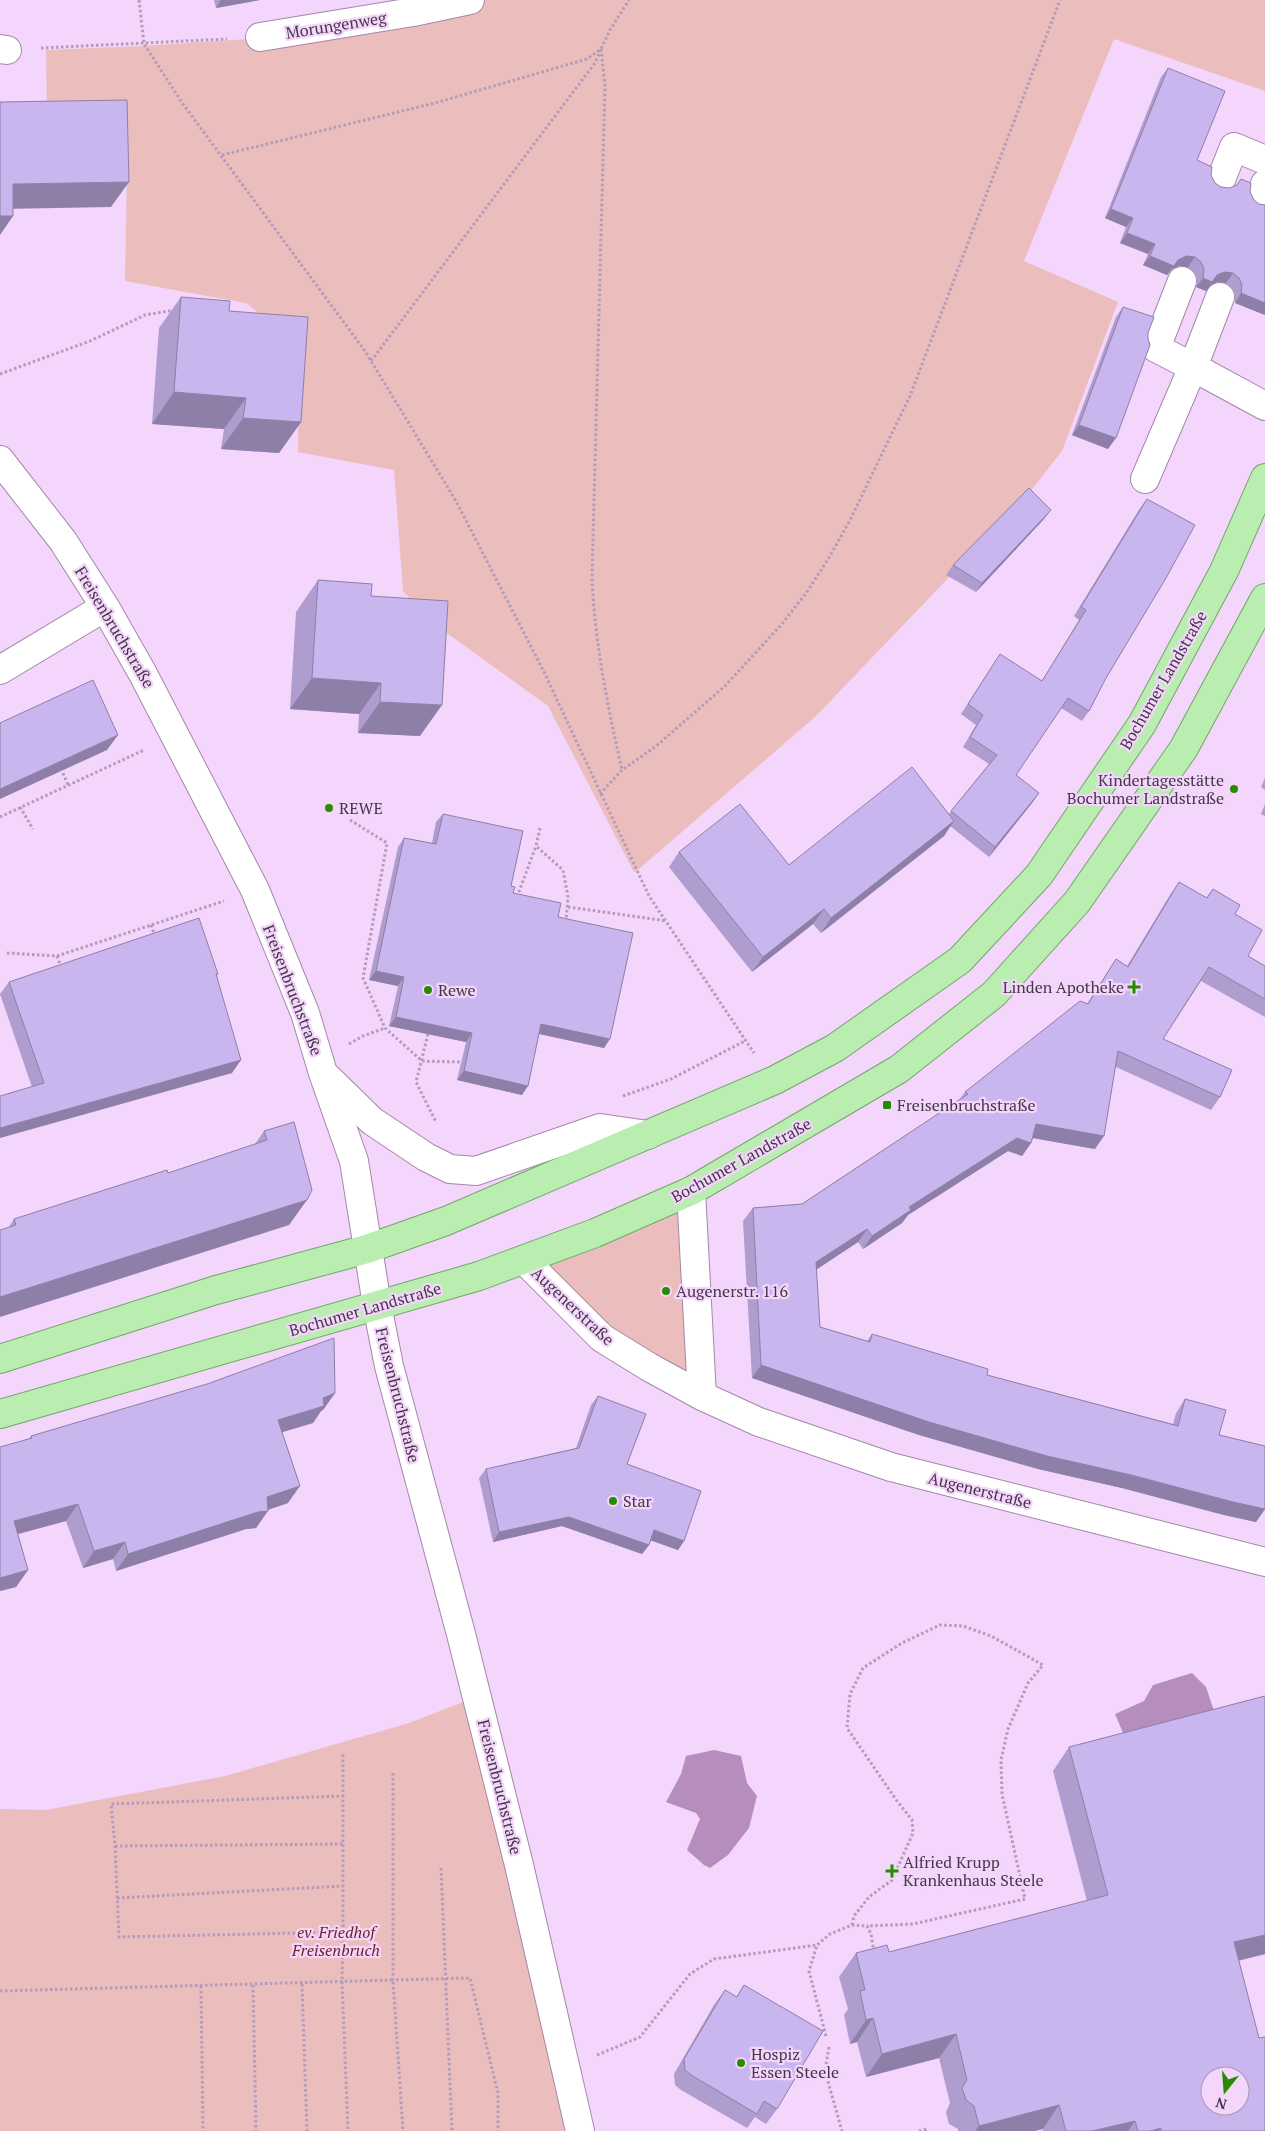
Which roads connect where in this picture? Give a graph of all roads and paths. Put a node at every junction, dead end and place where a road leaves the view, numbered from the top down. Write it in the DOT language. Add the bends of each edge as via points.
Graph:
graph roads {
  1 [pos="139,0"];
  2 [pos="470,0"];
  3 [pos="629,0"];
  4 [pos="1060,0"];
  5 [pos="260,37"];
  6 [pos="144,44"];
  7 [pos="4,49"];
  8 [pos="602,49"];
  9 [pos="222,155"];
  10 [pos="1265,160"];
  11 [pos="1220,182"];
  12 [pos="1182,281"];
  13 [pos="1220,297"];
  14 [pos="176,310"];
  15 [pos="371,361"];
  16 [pos="1192,368"];
  17 [pos="0,374"];
  18 [pos="1265,406"];
  19 [pos="0,460"];
  20 [pos="1265,478"];
  21 [pos="1145,479"];
  22 [pos="1265,598"];
  23 [pos="105,607"];
  24 [pos="0,670"];
  25 [pos="176,736"];
  26 [pos="622,770"];
  27 [pos="62,773"];
  28 [pos="68,785"];
  29 [pos="600,794"];
  30 [pos="20,807"];
  31 [pos="0,817"];
  32 [pos="350,820"];
  33 [pos="540,828"];
  34 [pos="33,829"];
  35 [pos="536,846"];
  36 [pos="255,890"];
  37 [pos="514,903"];
  38 [pos="568,907"];
  39 [pos="667,922"];
  40 [pos="565,924"];
  41 [pos="151,925"];
  42 [pos="156,940"];
  43 [pos="7,954"];
  44 [pos="57,956"];
  45 [pos="62,971"];
  46 [pos="385,1028"];
  47 [pos="428,1034"];
  48 [pos="363,1036"];
  49 [pos="745,1041"];
  50 [pos="422,1061"];
  51 [pos="461,1062"];
  52 [pos="323,1073"];
  53 [pos="437,1124"];
  54 [pos="648,1135"];
  55 [pos="691,1191"];
  56 [pos="368,1249"];
  57 [pos="524,1260"];
  58 [pos="377,1305"];
  59 [pos="0,1359"];
  60 [pos="702,1396"];
  61 [pos="0,1414"];
  62 [pos="1265,1562"];
  63 [pos="344,1752"];
  64 [pos="393,1773"];
  65 [pos="344,1796"];
  66 [pos="343,1844"];
  67 [pos="116,1846"];
  68 [pos="441,1868"];
  69 [pos="343,1886"];
  70 [pos="117,1898"];
  71 [pos="852,1924"];
  72 [pos="867,1926"];
  73 [pos="344,1932"];
  74 [pos="817,1945"];
  75 [pos="874,1953"];
  76 [pos="445,1979"];
  77 [pos="393,1980"];
  78 [pos="342,1982"];
  79 [pos="302,1984"];
  80 [pos="253,1985"];
  81 [pos="201,1986"];
  82 [pos="0,1991"];
  83 [pos="826,2036"];
  84 [pos="829,2047"];
  85 [pos="565,2064"];
  86 [pos="203,2131"];
  87 [pos="256,2131"];
  88 [pos="307,2131"];
  89 [pos="348,2131"];
  90 [pos="403,2131"];
  91 [pos="452,2131"];
  92 [pos="498,2131"];
  93 [pos="580,2131"];
  94 [pos="842,2131"];
  95 [pos="919,2131"];
  96 [pos="927,2131"];
  1 -- 6 [label="path"];
  2 -- 5 [label="street, Morungenweg"];
  3 -- 8 [label="path"];
  4 -- 26 [label="path" via="910,396 834,549 781,625 725,686 656,747"];
  5 -- 6 [label="path"];
  6 -- 7 [label="path"];
  6 -- 9 [label="path" via="183,104"];
  8 -- 9 [label="path" via="586,59 435,103"];
  8 -- 15 [label="path" via="596,64"];
  8 -- 26 [label="path" via="606,86 592,577 599,660"];
  9 -- 15 [label="path"];
  10 -- 11 [label="street" via="1234,147"];
  12 -- 16 [label="street" via="1156,348"];
  13 -- 16 [label="street"];
  14 -- 17 [label="path" via="145,315 90,341"];
  15 -- 29 [label="path" via="456,501 544,672"];
  16 -- 18 [label="street"];
  16 -- 21 [label="street"];
  19 -- 23 [label="street, Freisenbruchstraße" via="63,541"];
  20 -- 54 [label="main road, Bochumer Landstraße" via="1224,572 1142,724 1038,875 960,960 835,1048 775,1080"];
  22 -- 55 [label="main road, Bochumer Landstraße" via="1184,748 1077,902 994,994 899,1069"];
  23 -- 24 [label="street"];
  23 -- 25 [label="street, Freisenbruchstraße"];
  25 -- 28 [label="path"];
  25 -- 36 [label="street, Freisenbruchstraße"];
  26 -- 29 [label="path"];
  27 -- 28 [label="path"];
  28 -- 30 [label="path"];
  29 -- 39 [label="path" via="649,896"];
  30 -- 31 [label="path"];
  30 -- 34 [label="path"];
  32 -- 46 [label="path" via="387,843 363,978"];
  33 -- 35 [label="path"];
  35 -- 37 [label="path"];
  35 -- 38 [label="path" via="563,870"];
  36 -- 41 [label="path"];
  36 -- 52 [label="street, Freisenbruchstraße" via="306,1013"];
  38 -- 39 [label="path"];
  38 -- 40 [label="path"];
  39 -- 49 [label="path"];
  41 -- 42 [label="path"];
  41 -- 44 [label="path"];
  43 -- 44 [label="path"];
  44 -- 45 [label="path"];
  46 -- 48 [label="path"];
  46 -- 50 [label="path"];
  47 -- 50 [label="path"];
  50 -- 51 [label="path"];
  50 -- 53 [label="path" via="416,1082"];
  52 -- 54 [label="street" via="372,1121 426,1157 450,1168 476,1171 600,1128"];
  52 -- 56 [label="street, Freisenbruchstraße" via="354,1162"];
  54 -- 56 [label="main road, Bochumer Landstraße" via="446,1221"];
  55 -- 57 [label="main road, Bochumer Landstraße"];
  55 -- 60 [label="street"];
  56 -- 58 [label="street, Freisenbruchstraße"];
  56 -- 59 [label="main road, Bochumer Landstraße" via="216,1290"];
  57 -- 58 [label="main road, Bochumer Landstraße"];
  57 -- 60 [label="street, Augenerstraße" via="602,1338"];
  58 -- 61 [label="main road, Bochumer Landstraße"];
  58 -- 85 [label="street, Freisenbruchstraße" via="394,1383 515,1846"];
  60 -- 62 [label="street, Augenerstraße" via="759,1422 891,1467"];
  63 -- 65 [label="path"];
  64 -- 77 [label="path"];
  65 -- 66 [label="path"];
  65 -- 67 [label="path" via="111,1804"];
  66 -- 67 [label="path"];
  66 -- 69 [label="path"];
  67 -- 70 [label="path"];
  68 -- 76 [label="path"];
  69 -- 70 [label="path"];
  69 -- 73 [label="path"];
  70 -- 73 [label="path" via="119,1936"];
  71 -- 72 [label="path"];
  71 -- 72 [label="path" via="854,1916 869,1897 892,1880 913,1833 912,1820 847,1728 850,1694 863,1668 902,1643 940,1625 963,1626 991,1636 1043,1665 1024,1692 1008,1729 1001,1760 1002,1794 1025,1899 913,1924"];
  71 -- 74 [label="path" via="830,1934"];
  72 -- 75 [label="path"];
  73 -- 78 [label="path"];
  74 -- 83 [label="path" via="809,1971"];
  74 -- 85 [label="path" via="714,1959 690,1974 640,2037 608,2052"];
  76 -- 77 [label="path"];
  76 -- 91 [label="path"];
  76 -- 92 [label="path" via="470,1978 498,2093"];
  77 -- 78 [label="path"];
  77 -- 90 [label="path"];
  78 -- 79 [label="path"];
  78 -- 89 [label="path"];
  79 -- 80 [label="path"];
  79 -- 88 [label="path"];
  80 -- 81 [label="path"];
  80 -- 87 [label="path"];
  81 -- 82 [label="path"];
  81 -- 86 [label="path"];
  84 -- 94 [label="path" via="825,2071"];
  85 -- 93 [label="street, Freisenbruchstraße"];
  95 -- 96 [label="path"];
}
